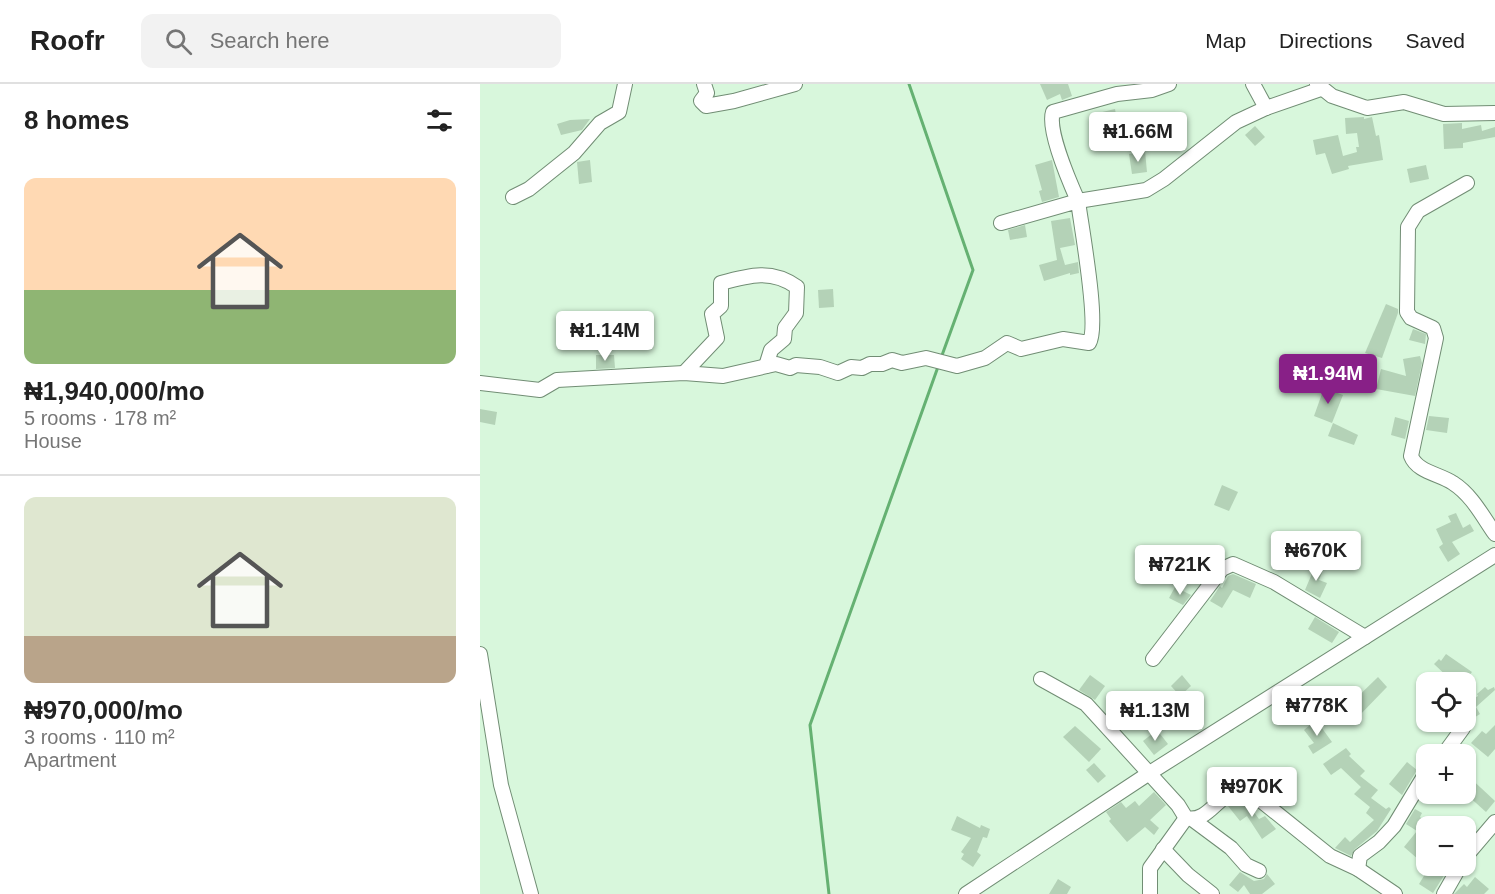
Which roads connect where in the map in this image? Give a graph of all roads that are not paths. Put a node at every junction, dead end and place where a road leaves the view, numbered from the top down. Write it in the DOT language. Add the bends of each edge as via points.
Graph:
graph roads {
  1 [pos="625,84"];
  2 [pos="704,84"];
  3 [pos="795,84"];
  4 [pos="1169,84"];
  5 [pos="1253,84"];
  6 [pos="1319,86"];
  7 [pos="1266,108"];
  8 [pos="1495,113"];
  9 [pos="1467,183"];
  10 [pos="513,197"];
  11 [pos="1078,201"];
  12 [pos="1001,223"];
  13 [pos="766,366"];
  14 [pos="684,373"];
  15 [pos="480,383"];
  16 [pos="1495,534"];
  17 [pos="1495,555"];
  18 [pos="1365,637"];
  19 [pos="480,654"];
  20 [pos="1153,659"];
  21 [pos="1041,679"];
  22 [pos="1148,774"];
  23 [pos="1416,790"];
  24 [pos="1189,818"];
  25 [pos="1495,822"];
  26 [pos="1476,844"];
  27 [pos="1163,849"];
  28 [pos="1358,869"];
  29 [pos="1259,872"];
  30 [pos="1454,876"];
  31 [pos="531,894"];
  32 [pos="966,894"];
  33 [pos="1150,894"];
  34 [pos="1212,894"];
  35 [pos="1395,894"];
  36 [pos="1444,894"];
  1 -- 10 [label="street" via="619,112 600,123 574,153"];
  2 -- 3 [label="street" via="708,93 701,101 706,106"];
  4 -- 11 [label="street" via="1053,112 1055,137"];
  5 -- 7 [label="street"];
  6 -- 7 [label="street"];
  6 -- 8 [label="street" via="1367,108 1404,102 1444,114"];
  7 -- 11 [label="street" via="1236,122 1146,190"];
  9 -- 16 [label="street" via="1418,211 1406,230 1407,312 1433,328 1436,338 1411,456 1415,463 1454,483 1472,500"];
  11 -- 12 [label="street"];
  11 -- 13 [label="street" via="1092,309 1093,337 1089,343 1064,339 1021,349 1006,342 985,358 957,366 916,358 902,363 892,360 851,367 838,373 819,367"];
  13 -- 14 [label="street" via="723,376"];
  13 -- 14 [label="street" via="771,350 784,339 785,328 796,313 798,286 783,277 751,275 721,283 721,306 712,314 717,338"];
  14 -- 15 [label="street" via="557,380 540,390"];
  17 -- 18 [label="street"];
  18 -- 20 [label="street" via="1274,582 1233,564 1222,569"];
  18 -- 22 [label="street"];
  19 -- 31 [label="street" via="501,785"];
  21 -- 22 [label="street" via="1086,704"];
  22 -- 24 [label="street"];
  22 -- 32 [label="street"];
  23 -- 28 [label="street" via="1394,826 1360,856"];
  24 -- 27 [label="street"];
  24 -- 28 [label="street" via="1203,815 1236,790 1249,791 1330,856"];
  24 -- 29 [label="street"];
  25 -- 26 [label="street"];
  27 -- 33 [label="street" via="1150,868"];
  27 -- 34 [label="street"];
  28 -- 35 [label="street"];
  30 -- 36 [label="street"];
}
